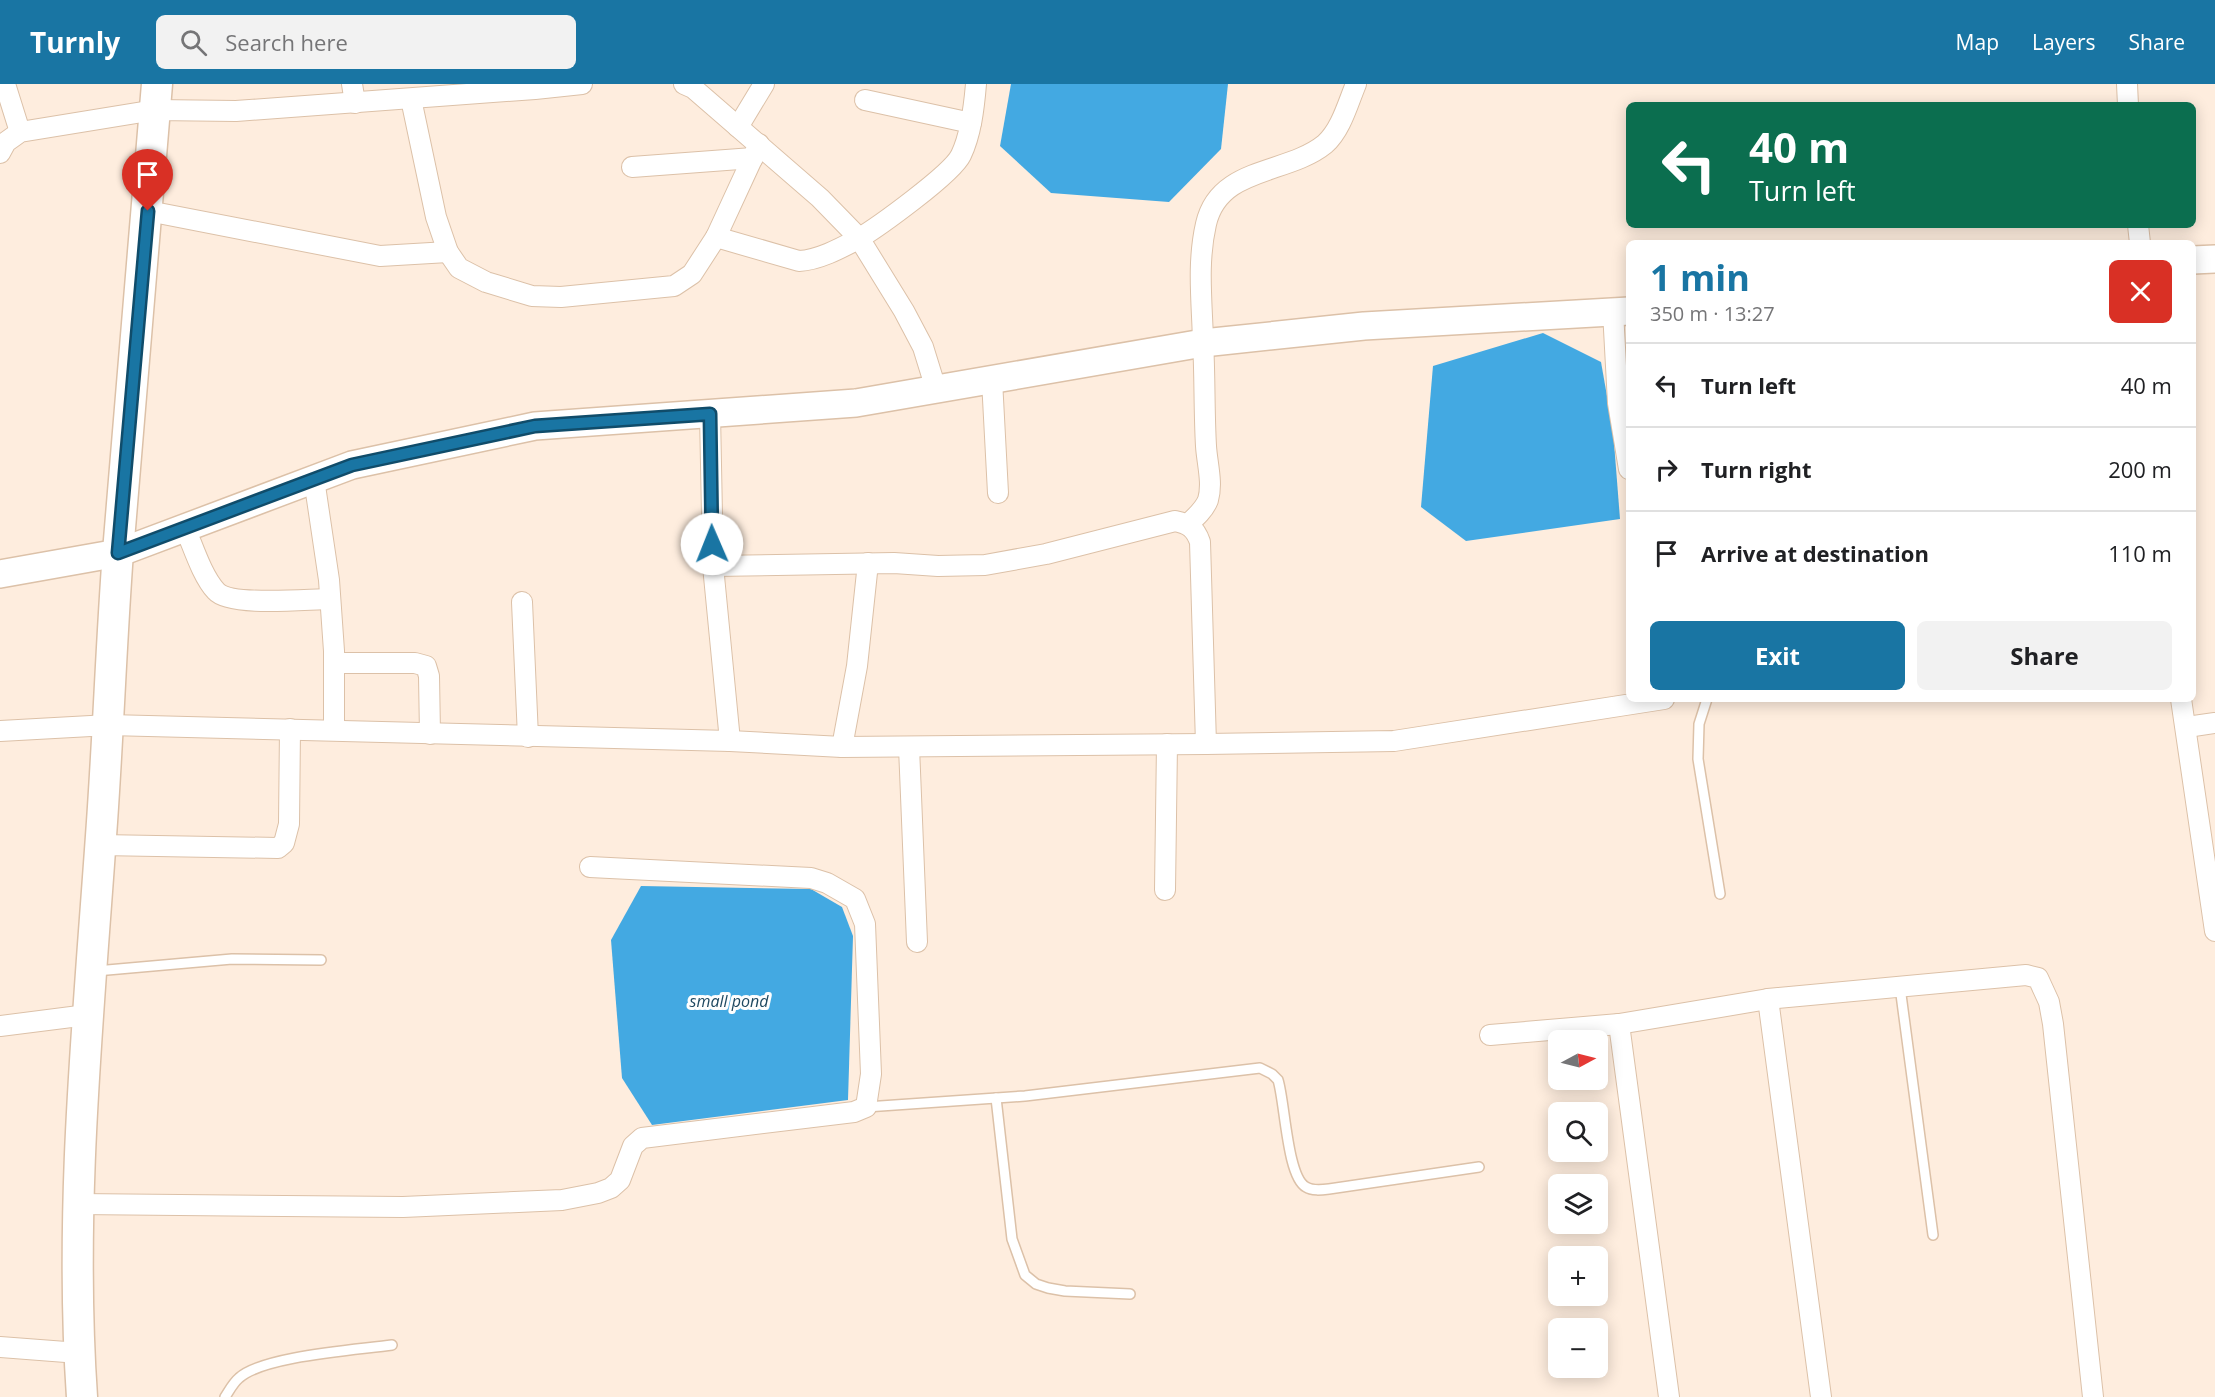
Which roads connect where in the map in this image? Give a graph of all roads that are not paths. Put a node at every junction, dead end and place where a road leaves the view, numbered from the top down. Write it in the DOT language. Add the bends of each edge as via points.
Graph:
graph roads {
  1 [pos="5,84"];
  2 [pos="582,84"];
  3 [pos="764,84"];
  4 [pos="976,84"];
  5 [pos="1356,84"];
  6 [pos="2127,84"];
  7 [pos="690,85"];
  8 [pos="354,94"];
  9 [pos="156,97"];
  10 [pos="411,99"];
  11 [pos="866,100"];
  12 [pos="2128,102"];
  13 [pos="971,123"];
  14 [pos="738,127"];
  15 [pos="20,132"];
  16 [pos="756,151"];
  17 [pos="0,153"];
  18 [pos="632,167"];
  19 [pos="148,211"];
  20 [pos="716,237"];
  21 [pos="859,238"];
  22 [pos="448,252"];
  23 [pos="2215,259"];
  24 [pos="2196,260"];
  25 [pos="1621,311"];
  26 [pos="1203,343"];
  27 [pos="992,380"];
  28 [pos="936,389"];
  29 [pos="710,414"];
  30 [pos="1626,451"];
  31 [pos="314,478"];
  32 [pos="998,493"];
  33 [pos="1188,524"];
  34 [pos="185,528"];
  35 [pos="118,553"];
  36 [pos="868,563"];
  37 [pos="713,566"];
  38 [pos="0,574"];
  39 [pos="330,599"];
  40 [pos="522,602"];
  41 [pos="334,663"];
  42 [pos="1645,702"];
  43 [pos="1706,702"];
  44 [pos="2182,702"];
  45 [pos="2215,723"];
  46 [pos="109,724"];
  47 [pos="2187,727"];
  48 [pos="290,729"];
  49 [pos="334,730"];
  50 [pos="0,731"];
  51 [pos="430,734"];
  52 [pos="528,737"];
  53 [pos="730,741"];
  54 [pos="1167,744"];
  55 [pos="1206,744"];
  56 [pos="842,747"];
  57 [pos="909,747"];
  58 [pos="100,845"];
  59 [pos="590,867"];
  60 [pos="1165,890"];
  61 [pos="1720,894"];
  62 [pos="2215,931"];
  63 [pos="917,942"];
  64 [pos="321,960"];
  65 [pos="91,972"];
  66 [pos="1900,987"];
  67 [pos="1768,999"];
  68 [pos="87,1015"];
  69 [pos="1619,1024"];
  70 [pos="0,1026"];
  71 [pos="1490,1035"];
  72 [pos="996,1098"];
  73 [pos="866,1107"];
  74 [pos="1479,1167"];
  75 [pos="77,1204"];
  76 [pos="1933,1234"];
  77 [pos="1130,1294"];
  78 [pos="392,1345"];
  79 [pos="0,1347"];
  80 [pos="79,1353"];
  81 [pos="82,1397"];
  82 [pos="225,1397"];
  83 [pos="1669,1397"];
  84 [pos="1821,1397"];
  85 [pos="2093,1397"];
  1 -- 15 [label="street"];
  2 -- 10 [label="street"];
  3 -- 14 [label="street"];
  4 -- 13 [label="street"];
  5 -- 26 [label="street" via="1338,128 1326,143 1313,152 1232,184 1217,199 1207,221 1200,269"];
  6 -- 12 [label="street"];
  7 -- 14 [label="street"];
  8 -- 9 [label="street" via="236,111"];
  8 -- 10 [label="street"];
  9 -- 15 [label="street"];
  9 -- 19 [label="main road"];
  10 -- 22 [label="street" via="436,217"];
  11 -- 13 [label="street"];
  13 -- 21 [label="street" via="960,156 942,178"];
  14 -- 16 [label="street"];
  15 -- 17 [label="street" via="6,142"];
  16 -- 18 [label="street"];
  16 -- 20 [label="street"];
  16 -- 21 [label="street" via="843,219"];
  19 -- 22 [label="street" via="380,256"];
  19 -- 35 [label="main road"];
  20 -- 21 [label="street" via="799,261 824,255"];
  20 -- 22 [label="street" via="692,274 674,286 561,297 532,296 486,282 459,268"];
  21 -- 28 [label="street" via="923,347"];
  23 -- 24 [label="street"];
  25 -- 26 [label="street" via="1364,326"];
  25 -- 30 [label="street" via="1618,403"];
  26 -- 27 [label="street"];
  26 -- 33 [label="street" via="1210,487 1204,509"];
  27 -- 28 [label="street"];
  27 -- 32 [label="street"];
  28 -- 29 [label="street" via="856,403"];
  29 -- 31 [label="street" via="535,426 352,465"];
  29 -- 37 [label="street"];
  31 -- 34 [label="street"];
  31 -- 39 [label="street"];
  33 -- 36 [label="street" via="1175,521 1046,554 985,565"];
  33 -- 55 [label="street" via="1200,542"];
  34 -- 35 [label="street"];
  34 -- 39 [label="street" via="210,582 225,597"];
  35 -- 38 [label="street"];
  35 -- 46 [label="main road"];
  36 -- 37 [label="street"];
  36 -- 56 [label="street" via="857,666"];
  37 -- 53 [label="street"];
  39 -- 41 [label="street"];
  40 -- 52 [label="street"];
  41 -- 49 [label="street"];
  41 -- 51 [label="street" via="426,666"];
  42 -- 55 [label="street" via="1394,741"];
  43 -- 61 [label="lane" via="1699,724 1698,759"];
  44 -- 47 [label="street"];
  45 -- 47 [label="street"];
  46 -- 48 [label="street"];
  46 -- 50 [label="street"];
  46 -- 58 [label="main road"];
  47 -- 62 [label="street"];
  48 -- 49 [label="street"];
  48 -- 58 [label="street" via="289,824 284,843 278,848"];
  49 -- 51 [label="street"];
  51 -- 52 [label="street"];
  52 -- 53 [label="street"];
  53 -- 56 [label="street"];
  54 -- 55 [label="street"];
  54 -- 57 [label="street"];
  54 -- 60 [label="street"];
  56 -- 57 [label="street"];
  57 -- 63 [label="street"];
  58 -- 65 [label="main road"];
  59 -- 73 [label="street" via="811,878 855,899 865,924 871,1074"];
  64 -- 65 [label="lane" via="232,959"];
  65 -- 68 [label="main road"];
  66 -- 67 [label="street"];
  66 -- 76 [label="lane"];
  66 -- 85 [label="street" via="2026,975 2038,978 2044,989 2053,1024"];
  67 -- 69 [label="street"];
  67 -- 84 [label="street"];
  68 -- 70 [label="street"];
  68 -- 75 [label="main road"];
  69 -- 71 [label="street"];
  69 -- 83 [label="street"];
  72 -- 73 [label="lane"];
  72 -- 74 [label="lane" via="1260,1068 1278,1080 1293,1166 1304,1187 1329,1190"];
  72 -- 77 [label="lane" via="1012,1239 1026,1275 1048,1288"];
  73 -- 75 [label="street" via="855,1112 642,1138 633,1146 620,1180 611,1188 562,1200 403,1207"];
  75 -- 80 [label="main road"];
  78 -- 82 [label="lane" via="277,1361 239,1377"];
  79 -- 80 [label="street"];
  80 -- 81 [label="main road"];
}
